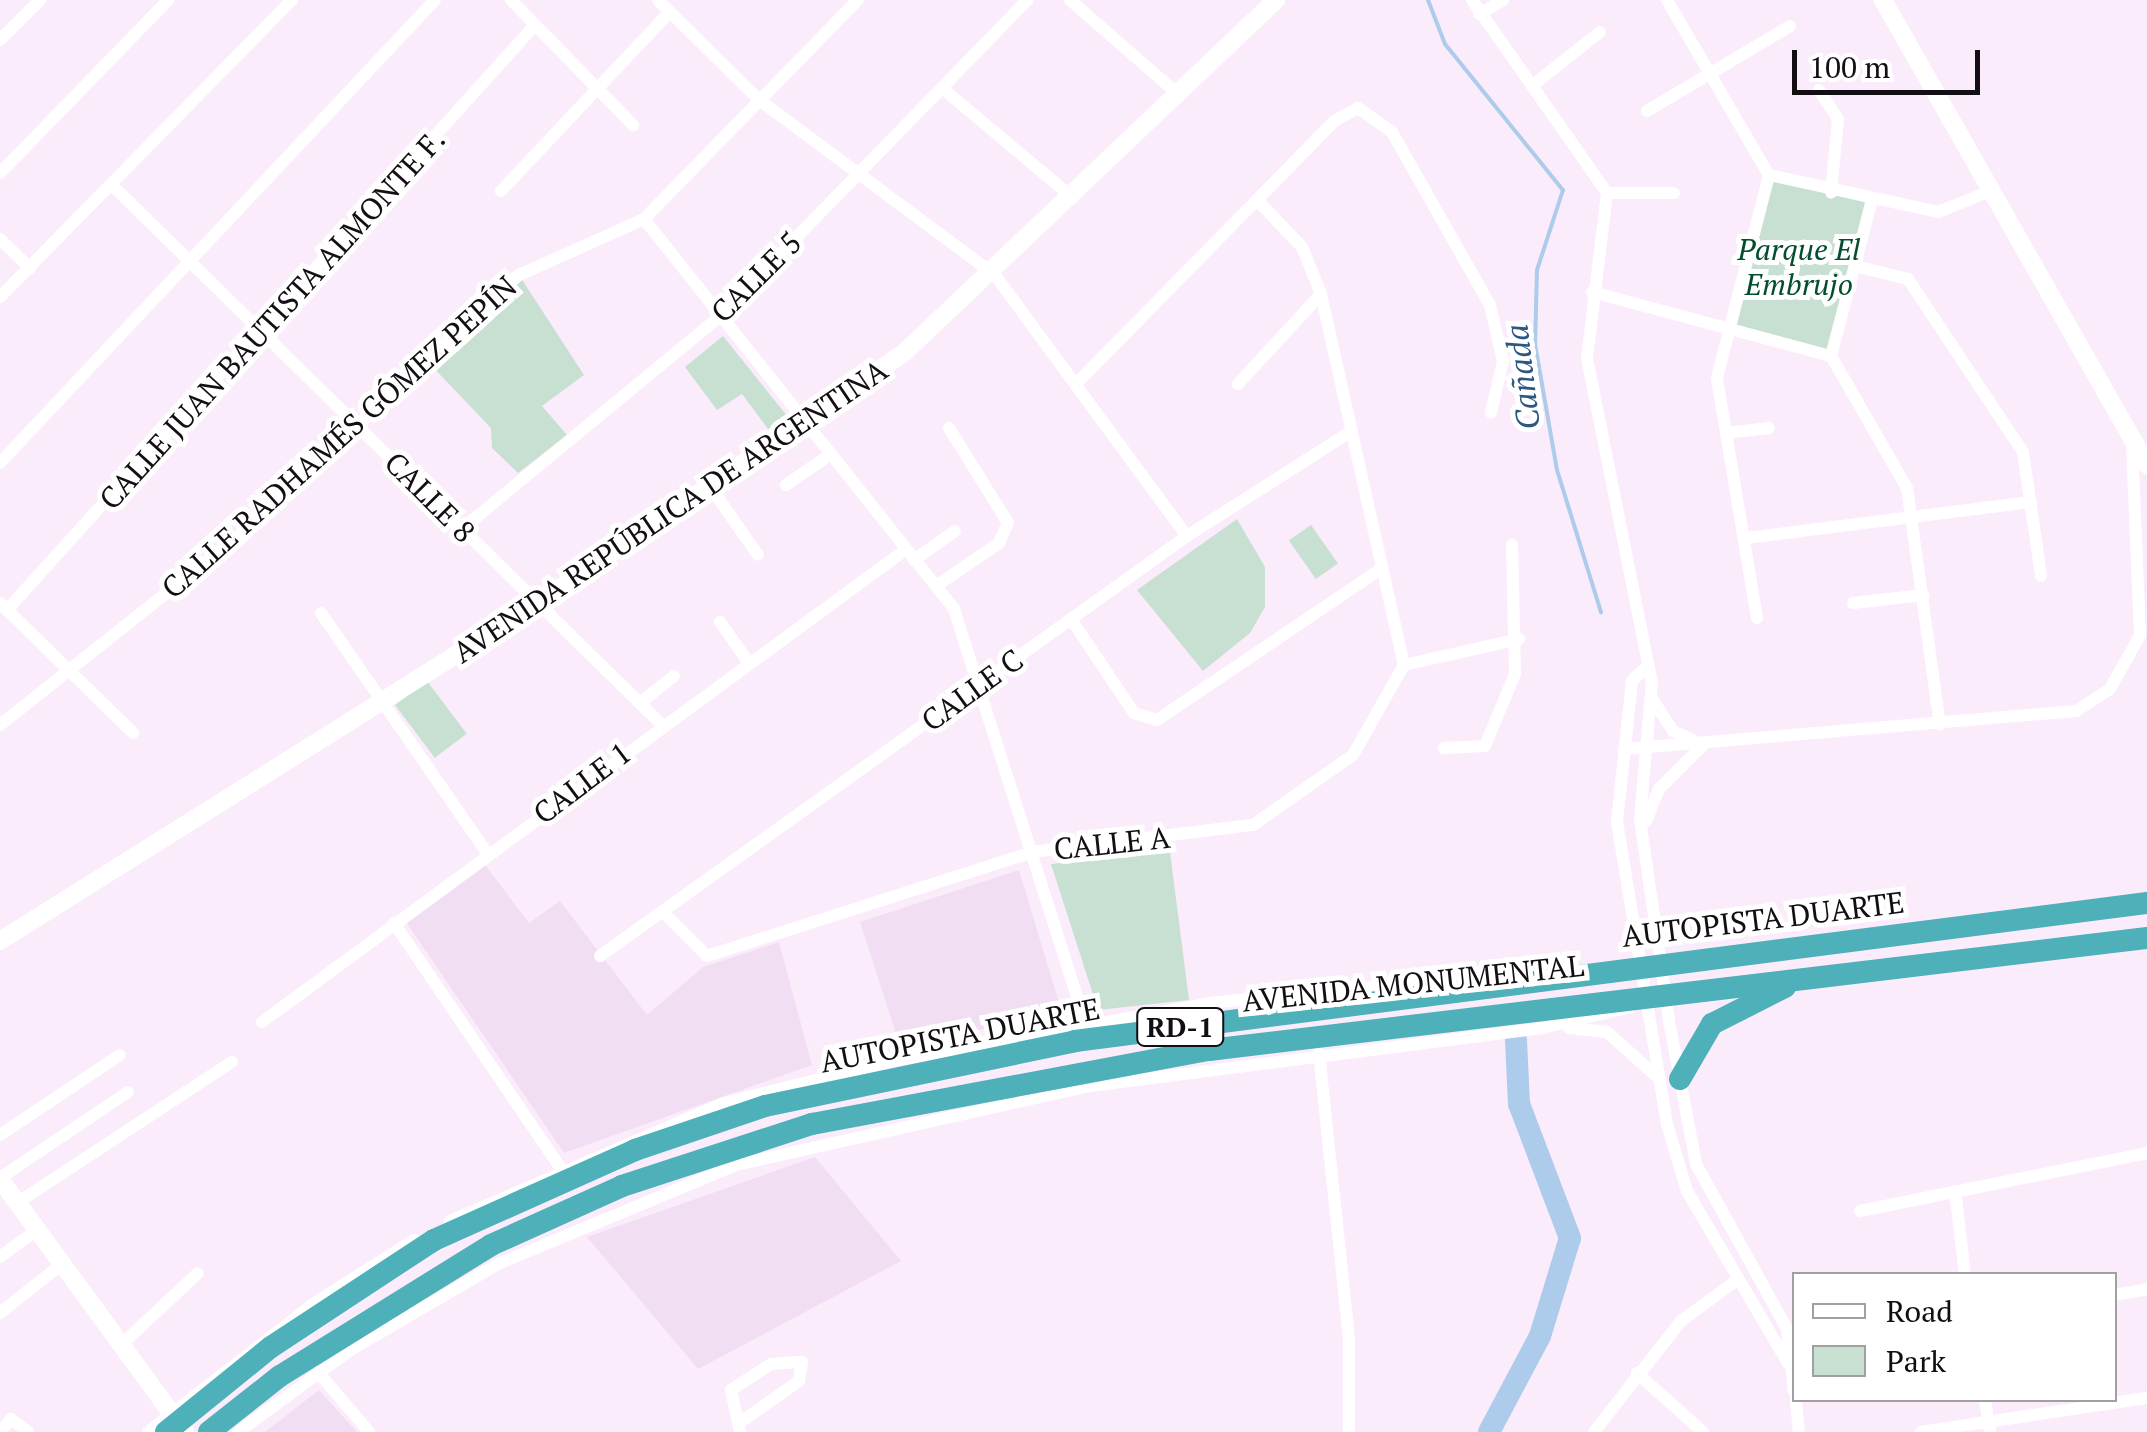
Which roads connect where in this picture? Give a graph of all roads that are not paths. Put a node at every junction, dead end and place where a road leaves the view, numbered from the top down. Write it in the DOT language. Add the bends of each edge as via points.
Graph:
graph roads {
  1 [pos="40,0"];
  2 [pos="168,0"];
  3 [pos="292,0"];
  4 [pos="434,0"];
  5 [pos="511,0"];
  6 [pos="658,0"];
  7 [pos="1027,0"];
  8 [pos="1070,0"];
  9 [pos="1276,0"];
  10 [pos="1472,0"];
  11 [pos="1503,0"];
  12 [pos="1667,0"];
  13 [pos="1883,0"];
  14 [pos="851,2"];
  15 [pos="669,12"];
  16 [pos="1479,14"];
  17 [pos="536,25"];
  18 [pos="1790,26"];
  19 [pos="1600,32"];
  20 [pos="0,40"];
  21 [pos="1711,72"];
  22 [pos="593,83"];
  23 [pos="1533,86"];
  24 [pos="942,88"];
  25 [pos="1819,90"];
  26 [pos="1180,95"];
  27 [pos="758,100"];
  28 [pos="1647,112"];
  29 [pos="633,125"];
  30 [pos="0,173"];
  31 [pos="858,174"];
  32 [pos="1770,175"];
  33 [pos="113,186"];
  34 [pos="501,191"];
  35 [pos="1988,192"];
  36 [pos="1607,193"];
  37 [pos="1674,193"];
  38 [pos="1831,193"];
  39 [pos="1072,198"];
  40 [pos="1259,202"];
  41 [pos="1871,204"];
  42 [pos="644,219"];
  43 [pos="0,239"];
  44 [pos="191,263"];
  45 [pos="1855,266"];
  46 [pos="30,268"];
  47 [pos="995,275"];
  48 [pos="1592,292"];
  49 [pos="1321,294"];
  50 [pos="0,298"];
  51 [pos="719,317"];
  52 [pos="1727,329"];
  53 [pos="262,333"];
  54 [pos="1831,356"];
  55 [pos="1076,384"];
  56 [pos="1238,384"];
  57 [pos="1491,413"];
  58 [pos="800,422"];
  59 [pos="358,426"];
  60 [pos="950,428"];
  61 [pos="1769,428"];
  62 [pos="1350,432"];
  63 [pos="1726,433"];
  64 [pos="2132,435"];
  65 [pos="828,456"];
  66 [pos="0,463"];
  67 [pos="2147,464"];
  68 [pos="786,484"];
  69 [pos="710,485"];
  70 [pos="2031,502"];
  71 [pos="1912,516"];
  72 [pos="462,529"];
  73 [pos="955,531"];
  74 [pos="1187,536"];
  75 [pos="1746,538"];
  76 [pos="1512,545"];
  77 [pos="758,554"];
  78 [pos="910,555"];
  79 [pos="1382,568"];
  80 [pos="2041,576"];
  81 [pos="936,586"];
  82 [pos="1924,595"];
  83 [pos="1853,603"];
  84 [pos="537,604"];
  85 [pos="4,607"];
  86 [pos="322,613"];
  87 [pos="1757,618"];
  88 [pos="1070,620"];
  89 [pos="720,622"];
  90 [pos="1520,639"];
  91 [pos="749,662"];
  92 [pos="1404,665"];
  93 [pos="1644,669"];
  94 [pos="69,670"];
  95 [pos="674,676"];
  96 [pos="979,685"];
  97 [pos="1650,695"];
  98 [pos="640,703"];
  99 [pos="381,706"];
  100 [pos="661,724"];
  101 [pos="0,725"];
  102 [pos="1940,725"];
  103 [pos="133,733"];
  104 [pos="1703,746"];
  105 [pos="1444,748"];
  106 [pos="1645,749"];
  107 [pos="1624,750"];
  108 [pos="1642,844"];
  109 [pos="1032,852"];
  110 [pos="487,853"];
  111 [pos="2147,903"];
  112 [pos="663,912"];
  113 [pos="394,922"];
  114 [pos="2147,938"];
  115 [pos="0,941"];
  116 [pos="600,956"];
  117 [pos="1650,963"];
  118 [pos="1804,979"];
  119 [pos="1655,995"];
  120 [pos="262,1022"];
  121 [pos="1085,1023"];
  122 [pos="1542,1028"];
  123 [pos="1338,1044"];
  124 [pos="120,1055"];
  125 [pos="232,1062"];
  126 [pos="1669,1079"];
  127 [pos="128,1092"];
  128 [pos="928,1099"];
  129 [pos="871,1111"];
  130 [pos="1687,1120"];
  131 [pos="907,1121"];
  132 [pos="1666,1124"];
  133 [pos="0,1135"];
  134 [pos="2147,1153"];
  135 [pos="560,1167"];
  136 [pos="0,1179"];
  137 [pos="1956,1192"];
  138 [pos="18,1203"];
  139 [pos="1860,1211"];
  140 [pos="37,1230"];
  141 [pos="0,1257"];
  142 [pos="62,1264"];
  143 [pos="454,1269"];
  144 [pos="198,1272"];
  145 [pos="1966,1272"];
  146 [pos="1737,1280"];
  147 [pos="2147,1289"];
  148 [pos="2117,1294"];
  149 [pos="424,1304"];
  150 [pos="392,1306"];
  151 [pos="0,1313"];
  152 [pos="1762,1326"];
  153 [pos="1791,1329"];
  154 [pos="121,1346"];
  155 [pos="1788,1363"];
  156 [pos="318,1372"];
  157 [pos="1637,1374"];
  158 [pos="1792,1382"];
  159 [pos="2147,1398"];
  160 [pos="1796,1402"];
  161 [pos="175,1425"];
  162 [pos="741,1426"];
  163 [pos="1989,1426"];
  164 [pos="0,1432"];
  165 [pos="28,1432"];
  166 [pos="148,1432"];
  167 [pos="209,1432"];
  168 [pos="238,1432"];
  169 [pos="368,1432"];
  170 [pos="1349,1432"];
  171 [pos="1594,1432"];
  172 [pos="1703,1432"];
  173 [pos="1799,1432"];
  174 [pos="1921,1432"];
  1 -- 20 [label="street"];
  2 -- 30 [label="street"];
  3 -- 33 [label="street"];
  4 -- 44 [label="street"];
  5 -- 17 [label="street"];
  6 -- 15 [label="street"];
  7 -- 24 [label="street, CALLE 5"];
  8 -- 26 [label="street"];
  9 -- 26 [label="main road, AVENIDA REPÚBLICA DE ARGENTINA"];
  10 -- 16 [label="street"];
  11 -- 16 [label="street"];
  12 -- 21 [label="street"];
  13 -- 35 [label="main road"];
  14 -- 27 [label="street, CALLE RADHAMÉS GÓMEZ PEPÍN"];
  15 -- 22 [label="street"];
  15 -- 27 [label="street"];
  16 -- 23 [label="street"];
  17 -- 22 [label="street"];
  17 -- 53 [label="street, CALLE JUAN BAUTISTA ALMONTE F."];
  18 -- 21 [label="street"];
  19 -- 23 [label="street"];
  21 -- 28 [label="street"];
  21 -- 32 [label="street"];
  22 -- 29 [label="street"];
  22 -- 34 [label="street"];
  23 -- 36 [label="street"];
  24 -- 31 [label="street, CALLE 5"];
  24 -- 39 [label="street"];
  25 -- 38 [label="street" via="1838,118"];
  26 -- 39 [label="main road, AVENIDA REPÚBLICA DE ARGENTINA"];
  27 -- 31 [label="street"];
  27 -- 42 [label="street, CALLE RADHAMÉS GÓMEZ PEPÍN"];
  31 -- 47 [label="street"];
  31 -- 51 [label="street, CALLE 5"];
  32 -- 38 [label="street"];
  32 -- 52 [label="street"];
  33 -- 44 [label="street, CALLE 8"];
  33 -- 46 [label="street"];
  35 -- 41 [label="street" via="1938,212"];
  35 -- 64 [label="main road"];
  36 -- 37 [label="street"];
  36 -- 48 [label="street"];
  38 -- 41 [label="street"];
  39 -- 47 [label="main road, AVENIDA REPÚBLICA DE ARGENTINA"];
  40 -- 49 [label="street" via="1302,247"];
  40 -- 55 [label="street"];
  40 -- 57 [label="street" via="1346,112 1383,120 1490,305 1503,361"];
  41 -- 45 [label="street"];
  42 -- 51 [label="street"];
  42 -- 59 [label="street, CALLE RADHAMÉS GÓMEZ PEPÍN" via="518,275"];
  43 -- 46 [label="street"];
  44 -- 53 [label="street, CALLE 8"];
  44 -- 66 [label="street"];
  45 -- 54 [label="street"];
  45 -- 70 [label="street" via="1908,279 2023,452"];
  46 -- 50 [label="street"];
  47 -- 55 [label="street"];
  47 -- 58 [label="main road, AVENIDA REPÚBLICA DE ARGENTINA" via="941,325"];
  48 -- 52 [label="street"];
  48 -- 93 [label="street" via="1592,397 1640,611"];
  49 -- 56 [label="street"];
  49 -- 62 [label="street"];
  51 -- 58 [label="street"];
  51 -- 72 [label="street, CALLE 5"];
  52 -- 54 [label="street"];
  52 -- 63 [label="street" via="1717,378"];
  53 -- 59 [label="street, CALLE 8"];
  53 -- 85 [label="street, CALLE JUAN BAUTISTA ALMONTE F."];
  54 -- 71 [label="street" via="1908,488"];
  55 -- 74 [label="street"];
  58 -- 65 [label="street"];
  58 -- 69 [label="main road, AVENIDA REPÚBLICA DE ARGENTINA"];
  59 -- 72 [label="street, CALLE 8"];
  59 -- 94 [label="street, CALLE RADHAMÉS GÓMEZ PEPÍN"];
  60 -- 81 [label="street" via="1008,523 999,543"];
  61 -- 63 [label="street"];
  62 -- 74 [label="street, CALLE C"];
  62 -- 79 [label="street"];
  63 -- 75 [label="street"];
  64 -- 67 [label="main road"];
  64 -- 102 [label="street" via="2142,594 2130,660 2110,689 2076,711"];
  65 -- 68 [label="street"];
  65 -- 78 [label="street"];
  69 -- 77 [label="street"];
  69 -- 84 [label="main road, AVENIDA REPÚBLICA DE ARGENTINA"];
  70 -- 71 [label="street"];
  70 -- 80 [label="street"];
  71 -- 75 [label="street"];
  71 -- 82 [label="street"];
  72 -- 84 [label="street, CALLE 8"];
  73 -- 78 [label="street, CALLE 1"];
  74 -- 88 [label="street, CALLE C"];
  75 -- 87 [label="street"];
  76 -- 90 [label="street"];
  78 -- 81 [label="street"];
  78 -- 91 [label="street, CALLE 1"];
  79 -- 88 [label="street" via="1157,720 1134,713"];
  79 -- 92 [label="street"];
  81 -- 96 [label="street" via="959,619"];
  82 -- 83 [label="street"];
  82 -- 102 [label="street"];
  84 -- 98 [label="street, CALLE 8"];
  84 -- 99 [label="main road, AVENIDA REPÚBLICA DE ARGENTINA"];
  85 -- 94 [label="street"];
  86 -- 99 [label="street"];
  88 -- 96 [label="street, CALLE C"];
  89 -- 91 [label="street"];
  90 -- 92 [label="street"];
  90 -- 105 [label="street" via="1485,746"];
  91 -- 100 [label="street, CALLE 1"];
  92 -- 109 [label="street, CALLE A" via="1353,754 1253,825"];
  93 -- 97 [label="street"];
  93 -- 107 [label="street" via="1632,681"];
  94 -- 101 [label="street, CALLE RADHAMÉS GÓMEZ PEPÍN"];
  94 -- 103 [label="street"];
  95 -- 98 [label="street"];
  96 -- 109 [label="street"];
  96 -- 112 [label="street, CALLE C"];
  97 -- 104 [label="street" via="1664,722"];
  97 -- 106 [label="street"];
  98 -- 100 [label="street, CALLE 8"];
  99 -- 110 [label="street"];
  99 -- 115 [label="main road, AVENIDA REPÚBLICA DE ARGENTINA"];
  100 -- 110 [label="street, CALLE 1"];
  102 -- 104 [label="street"];
  104 -- 106 [label="street"];
  104 -- 108 [label="street" via="1659,789"];
  106 -- 107 [label="street"];
  106 -- 108 [label="street"];
  107 -- 117 [label="street" via="1617,822"];
  108 -- 117 [label="street"];
  109 -- 112 [label="street, CALLE A" via="707,956"];
  109 -- 121 [label="street"];
  110 -- 113 [label="street, CALLE 1"];
  111 -- 117 [label="highway, AUTOPISTA DUARTE / RD-1"];
  112 -- 116 [label="street, CALLE C"];
  113 -- 120 [label="street, CALLE 1"];
  113 -- 135 [label="street"];
  114 -- 118 [label="highway, AUTOPISTA DUARTE / RD-1"];
  117 -- 119 [label="street"];
  117 -- 119 [label="street"];
  117 -- 121 [label="street, AVENIDA MONUMENTAL" via="1403,982"];
  117 -- 161 [label="highway, AUTOPISTA DUARTE / RD-1" via="1074,1041 765,1106 636,1150 434,1240"];
  118 -- 119 [label="highway, AUTOPISTA DUARTE / RD-1"];
  118 -- 126 [label="highway" via="1712,1024"];
  119 -- 122 [label="street, AVENIDA MONUMENTAL" via="1615,1014"];
  119 -- 123 [label="highway, AUTOPISTA DUARTE / RD-1"];
  119 -- 126 [label="street"];
  119 -- 126 [label="street"];
  121 -- 135 [label="street, AVENIDA MONUMENTAL" via="754,1094"];
  122 -- 123 [label="street, AVENIDA MONUMENTAL"];
  122 -- 126 [label="street, AVENIDA MONUMENTAL" via="1608,1032"];
  123 -- 128 [label="highway, AUTOPISTA DUARTE / RD-1"];
  123 -- 131 [label="street, AVENIDA MONUMENTAL"];
  123 -- 170 [label="street"];
  124 -- 133 [label="street"];
  125 -- 138 [label="street"];
  126 -- 130 [label="street"];
  126 -- 132 [label="street"];
  127 -- 136 [label="street"];
  128 -- 129 [label="highway, AUTOPISTA DUARTE / RD-1"];
  128 -- 131 [label="highway"];
  129 -- 131 [label="highway"];
  129 -- 143 [label="highway, AUTOPISTA DUARTE / RD-1" via="622,1186"];
  130 -- 132 [label="street"];
  130 -- 153 [label="street" via="1704,1184"];
  131 -- 149 [label="street, AVENIDA MONUMENTAL" via="682,1182"];
  132 -- 146 [label="street" via="1677,1172"];
  134 -- 137 [label="street"];
  135 -- 161 [label="street, AVENIDA MONUMENTAL" via="357,1276"];
  136 -- 138 [label="main road"];
  137 -- 139 [label="street"];
  137 -- 145 [label="street"];
  138 -- 140 [label="main road"];
  140 -- 141 [label="street"];
  140 -- 142 [label="main road"];
  142 -- 151 [label="street"];
  142 -- 154 [label="main road"];
  143 -- 149 [label="highway"];
  143 -- 150 [label="highway, AUTOPISTA DUARTE / RD-1"];
  144 -- 154 [label="street"];
  146 -- 152 [label="street"];
  146 -- 157 [label="street" via="1681,1322"];
  147 -- 148 [label="street"];
  149 -- 150 [label="highway"];
  149 -- 156 [label="street, AVENIDA MONUMENTAL"];
  150 -- 167 [label="highway, AUTOPISTA DUARTE / RD-1"];
  152 -- 153 [label="street"];
  152 -- 155 [label="street"];
  153 -- 155 [label="street"];
  154 -- 161 [label="main road"];
  155 -- 158 [label="street"];
  156 -- 168 [label="street, AVENIDA MONUMENTAL"];
  156 -- 169 [label="street"];
  157 -- 171 [label="street"];
  157 -- 172 [label="street"];
  159 -- 163 [label="street"];
  160 -- 173 [label="street"];
  161 -- 166 [label="street, AVENIDA MONUMENTAL"];
  162 -- 162 [label="street" via="799,1381 802,1362 771,1364 731,1390"];
  163 -- 174 [label="street"];
  164 -- 165 [label="street" via="11,1419"];
}
